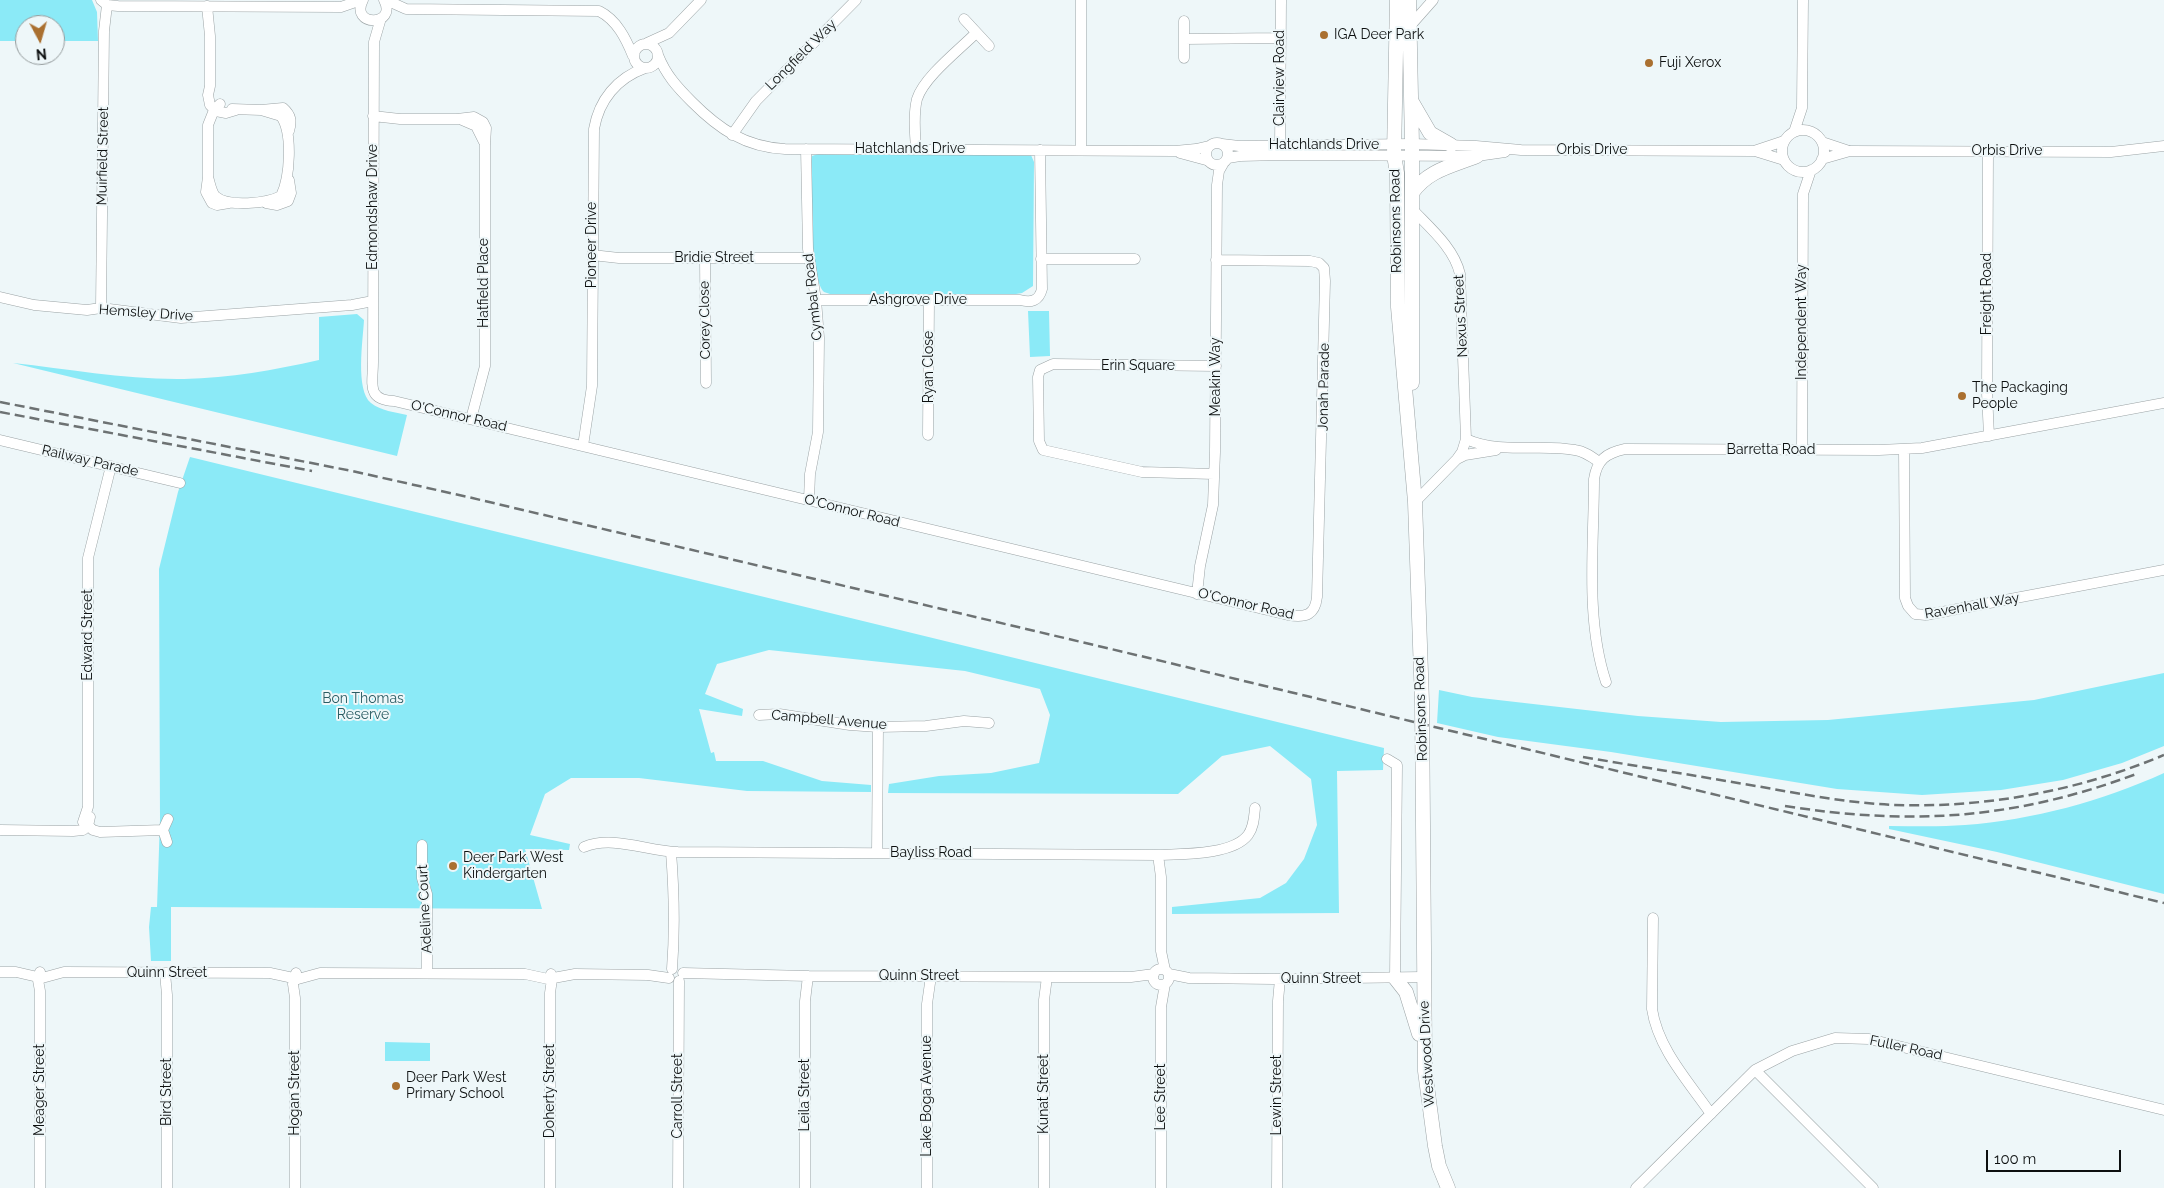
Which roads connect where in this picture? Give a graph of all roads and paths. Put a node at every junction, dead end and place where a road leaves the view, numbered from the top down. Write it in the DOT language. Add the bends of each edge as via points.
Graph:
graph roads {
  1 [pos="362,0"];
  2 [pos="385,0"];
  3 [pos="701,0"];
  4 [pos="856,0"];
  5 [pos="1081,0"];
  6 [pos="1281,0"];
  7 [pos="1397,0"];
  8 [pos="1409,0"];
  9 [pos="1433,0"];
  10 [pos="1803,0"];
  11 [pos="104,2"];
  12 [pos="210,6"];
  13 [pos="341,7"];
  14 [pos="406,9"];
  15 [pos="382,17"];
  16 [pos="366,18"];
  17 [pos="964,19"];
  18 [pos="1184,21"];
  19 [pos="1410,26"];
  20 [pos="621,30"];
  21 [pos="669,32"];
  22 [pos="976,33"];
  23 [pos="1280,38"];
  24 [pos="1184,39"];
  25 [pos="374,42"];
  26 [pos="646,43"];
  27 [pos="989,46"];
  28 [pos="658,54"];
  29 [pos="634,58"];
  30 [pos="1184,58"];
  31 [pos="646,68"];
  32 [pos="624,78"];
  33 [pos="670,79"];
  34 [pos="1411,101"];
  35 [pos="217,108"];
  36 [pos="1802,108"];
  37 [pos="373,119"];
  38 [pos="1794,132"];
  39 [pos="1813,132"];
  40 [pos="735,136"];
  41 [pos="1784,142"];
  42 [pos="1822,142"];
  43 [pos="1222,144"];
  44 [pos="1451,145"];
  45 [pos="1209,146"];
  46 [pos="2164,146"];
  47 [pos="806,149"];
  48 [pos="916,150"];
  49 [pos="1040,150"];
  50 [pos="1081,150"];
  51 [pos="1280,150"];
  52 [pos="1395,150"];
  53 [pos="1412,150"];
  54 [pos="1521,150"];
  55 [pos="1175,151"];
  56 [pos="1754,151"];
  57 [pos="1850,151"];
  58 [pos="1988,151"];
  59 [pos="1477,156"];
  60 [pos="1822,159"];
  61 [pos="1784,160"];
  62 [pos="1225,161"];
  63 [pos="1208,162"];
  64 [pos="1792,169"];
  65 [pos="1811,170"];
  66 [pos="1217,185"];
  67 [pos="1412,193"];
  68 [pos="1803,194"];
  69 [pos="1412,209"];
  70 [pos="592,258"];
  71 [pos="705,258"];
  72 [pos="809,258"];
  73 [pos="1135,259"];
  74 [pos="1040,260"];
  75 [pos="1216,260"];
  76 [pos="0,296"];
  77 [pos="816,300"];
  78 [pos="929,300"];
  79 [pos="373,304"];
  80 [pos="101,308"];
  81 [pos="1216,366"];
  82 [pos="706,383"];
  83 [pos="377,392"];
  84 [pos="2164,403"];
  85 [pos="472,419"];
  86 [pos="928,435"];
  87 [pos="1989,436"];
  88 [pos="1466,439"];
  89 [pos="0,440"];
  90 [pos="1411,442"];
  91 [pos="579,445"];
  92 [pos="1507,449"];
  93 [pos="1904,449"];
  94 [pos="1802,450"];
  95 [pos="1457,459"];
  96 [pos="1599,462"];
  97 [pos="111,466"];
  98 [pos="1214,474"];
  99 [pos="180,483"];
  100 [pos="805,499"];
  101 [pos="1415,502"];
  102 [pos="2164,570"];
  103 [pos="1193,592"];
  104 [pos="1310,614"];
  105 [pos="1606,682"];
  106 [pos="759,715"];
  107 [pos="989,723"];
  108 [pos="878,727"];
  109 [pos="1387,759"];
  110 [pos="1255,808"];
  111 [pos="168,819"];
  112 [pos="88,824"];
  113 [pos="0,830"];
  114 [pos="163,830"];
  115 [pos="167,842"];
  116 [pos="422,845"];
  117 [pos="584,847"];
  118 [pos="674,852"];
  119 [pos="877,853"];
  120 [pos="1161,855"];
  121 [pos="1653,918"];
  122 [pos="0,972"];
  123 [pos="167,973"];
  124 [pos="427,973"];
  125 [pos="676,975"];
  126 [pos="40,976"];
  127 [pos="805,976"];
  128 [pos="927,976"];
  129 [pos="295,977"];
  130 [pos="550,977"];
  131 [pos="1044,977"];
  132 [pos="1161,977"];
  133 [pos="1423,977"];
  134 [pos="1395,978"];
  135 [pos="1277,979"];
  136 [pos="1425,1062"];
  137 [pos="1755,1070"];
  138 [pos="2164,1110"];
  139 [pos="1711,1114"];
  140 [pos="40,1188"];
  141 [pos="167,1188"];
  142 [pos="295,1188"];
  143 [pos="550,1188"];
  144 [pos="678,1188"];
  145 [pos="805,1188"];
  146 [pos="927,1188"];
  147 [pos="1044,1188"];
  148 [pos="1161,1188"];
  149 [pos="1277,1188"];
  150 [pos="1448,1188"];
  151 [pos="1636,1188"];
  152 [pos="1873,1188"];
  1 -- 13 [label="street"];
  1 -- 16 [label="street, Edmondshaw Drive" via="361,11"];
  2 -- 14 [label="street"];
  2 -- 15 [label="street, Edmondshaw Drive" via="387,9"];
  3 -- 21 [label="street"];
  4 -- 40 [label="street, Longfield Way" via="756,101"];
  5 -- 50 [label="street"];
  6 -- 23 [label="street, Clairview Road"];
  7 -- 52 [label="main road, Robinsons Road"];
  8 -- 19 [label="main road, Robinsons Road"];
  9 -- 19 [label="street"];
  10 -- 36 [label="street"];
  11 -- 12 [label="street"];
  11 -- 80 [label="street, Muirfield Street"];
  12 -- 13 [label="street"];
  12 -- 35 [label="street" via="208,100"];
  13 -- 16 [label="street"];
  14 -- 15 [label="street"];
  14 -- 20 [label="street" via="591,10 606,14"];
  15 -- 16 [label="street" via="374,21"];
  15 -- 25 [label="street, Edmondshaw Drive"];
  16 -- 25 [label="street, Edmondshaw Drive"];
  17 -- 22 [label="street"];
  18 -- 24 [label="street"];
  19 -- 34 [label="main road, Robinsons Road"];
  20 -- 26 [label="street"];
  20 -- 29 [label="street"];
  21 -- 26 [label="street"];
  21 -- 28 [label="street"];
  22 -- 27 [label="street"];
  22 -- 48 [label="street" via="937,71 918,98"];
  23 -- 24 [label="street"];
  23 -- 51 [label="street, Clairview Road"];
  24 -- 30 [label="street"];
  25 -- 37 [label="street, Edmondshaw Drive"];
  26 -- 28 [label="street" via="653,46"];
  26 -- 29 [label="street" via="638,46"];
  28 -- 31 [label="street" via="656,63"];
  28 -- 33 [label="street, Hatchlands Drive"];
  29 -- 31 [label="street" via="637,64"];
  29 -- 32 [label="street, Pioneer Drive"];
  31 -- 32 [label="street, Pioneer Drive"];
  31 -- 33 [label="street, Hatchlands Drive"];
  32 -- 70 [label="street, Pioneer Drive" via="608,95 595,122"];
  33 -- 40 [label="street, Hatchlands Drive" via="712,122"];
  34 -- 44 [label="main road" via="1430,133"];
  34 -- 53 [label="main road, Robinsons Road"];
  35 -- 35 [label="street" via="261,110 281,116 288,136 288,179 282,196 262,202 233,202 216,196 208,177 208,125"];
  36 -- 38 [label="street"];
  36 -- 39 [label="street"];
  37 -- 79 [label="street, Edmondshaw Drive"];
  37 -- 85 [label="street, Hatfield Place" via="457,119 476,126 485,145 485,366"];
  38 -- 39 [label="street"];
  38 -- 41 [label="street"];
  39 -- 42 [label="street"];
  40 -- 47 [label="street, Hatchlands Drive" via="772,148"];
  41 -- 56 [label="street, Orbis Drive"];
  41 -- 61 [label="street"];
  42 -- 57 [label="street, Orbis Drive"];
  42 -- 60 [label="street"];
  43 -- 45 [label="street"];
  43 -- 51 [label="street, Hatchlands Drive"];
  43 -- 62 [label="street" via="1228,152"];
  44 -- 53 [label="street, Orbis Drive"];
  44 -- 54 [label="street, Orbis Drive"];
  45 -- 55 [label="street, Hatchlands Drive"];
  45 -- 63 [label="street" via="1205,152"];
  46 -- 58 [label="street, Orbis Drive" via="2111,152"];
  47 -- 48 [label="street, Hatchlands Drive"];
  47 -- 72 [label="street, Cymbal Road"];
  48 -- 49 [label="street, Hatchlands Drive"];
  49 -- 50 [label="street, Hatchlands Drive"];
  49 -- 74 [label="street, Ashgrove Drive"];
  50 -- 55 [label="street, Hatchlands Drive"];
  51 -- 52 [label="street, Hatchlands Drive"];
  51 -- 62 [label="street, Hatchlands Drive"];
  52 -- 53 [label="street, Hatchlands Drive"];
  52 -- 90 [label="main road, Robinsons Road" via="1398,307"];
  53 -- 59 [label="street, Orbis Drive"];
  53 -- 67 [label="main road, Robinsons Road"];
  54 -- 56 [label="street, Orbis Drive"];
  54 -- 59 [label="street, Orbis Drive"];
  55 -- 63 [label="street, Hatchlands Drive"];
  56 -- 61 [label="street, Orbis Drive"];
  57 -- 58 [label="street, Orbis Drive"];
  57 -- 60 [label="street, Orbis Drive"];
  58 -- 87 [label="street, Freight Road"];
  59 -- 67 [label="main road" via="1429,174"];
  60 -- 65 [label="street"];
  61 -- 64 [label="street"];
  62 -- 63 [label="street" via="1216,166"];
  62 -- 66 [label="street, Meakin Way"];
  63 -- 66 [label="street, Meakin Way"];
  64 -- 65 [label="street"];
  64 -- 68 [label="street, Independent Way"];
  65 -- 68 [label="street, Independent Way"];
  66 -- 75 [label="street, Meakin Way"];
  67 -- 69 [label="main road, Robinsons Road"];
  68 -- 94 [label="street, Independent Way"];
  69 -- 88 [label="street, Nexus Street" via="1458,263"];
  69 -- 90 [label="main road, Robinsons Road"];
  70 -- 71 [label="street, Bridie Street"];
  70 -- 91 [label="street, Pioneer Drive" via="592,386"];
  71 -- 72 [label="street, Bridie Street"];
  71 -- 82 [label="street, Corey Close"];
  72 -- 77 [label="street, Cymbal Road"];
  73 -- 74 [label="street"];
  74 -- 78 [label="street, Ashgrove Drive" via="1040,284 1020,300"];
  75 -- 81 [label="street, Meakin Way"];
  75 -- 104 [label="street, Jonah Parade" via="1310,261 1324,268 1318,597"];
  76 -- 80 [label="street, Hemsley Drive" via="34,305 87,310"];
  77 -- 78 [label="street, Ashgrove Drive"];
  77 -- 100 [label="street, Cymbal Road" via="818,432"];
  78 -- 86 [label="street, Ryan Close"];
  79 -- 80 [label="street, Hemsley Drive" via="181,318"];
  79 -- 83 [label="street, Edmondshaw Drive" via="373,372"];
  81 -- 98 [label="street, Meakin Way"];
  81 -- 98 [label="street, Erin Square" via="1060,366 1046,372 1039,385 1039,436 1062,454 1142,472"];
  83 -- 85 [label="street, O'Connor Road" via="394,401"];
  84 -- 87 [label="street, Barretta Road"];
  85 -- 91 [label="street, O'Connor Road"];
  87 -- 93 [label="street, Barretta Road"];
  88 -- 92 [label="street"];
  88 -- 95 [label="street, Nexus Street"];
  89 -- 97 [label="street, Railway Parade"];
  90 -- 101 [label="main road, Robinsons Road"];
  91 -- 100 [label="street, O'Connor Road"];
  92 -- 95 [label="street"];
  92 -- 96 [label="street" via="1576,450"];
  93 -- 94 [label="street, Barretta Road"];
  93 -- 102 [label="street, Ravenhall Way" via="1905,598 1916,614 1926,615"];
  94 -- 96 [label="street, Barretta Road" via="1625,449 1613,451"];
  95 -- 101 [label="street, Nexus Street"];
  96 -- 105 [label="street" via="1594,479 1593,618 1595,643"];
  97 -- 99 [label="street, Railway Parade"];
  97 -- 112 [label="street, Edward Street" via="88,558"];
  98 -- 103 [label="street, Meakin Way" via="1212,512"];
  100 -- 103 [label="street, O'Connor Road"];
  101 -- 133 [label="main road, Robinsons Road" via="1422,702"];
  103 -- 104 [label="street, O'Connor Road" via="1288,615"];
  106 -- 108 [label="street, Campbell Avenue" via="779,714"];
  107 -- 108 [label="street, Campbell Avenue" via="964,721"];
  108 -- 119 [label="street"];
  109 -- 134 [label="street, Robinsons Road" via="1397,765"];
  110 -- 120 [label="street, Bayliss Road" via="1249,834 1237,845 1224,850"];
  111 -- 114 [label="street"];
  112 -- 113 [label="street" via="66,830"];
  112 -- 114 [label="street" via="100,832"];
  114 -- 115 [label="street"];
  116 -- 124 [label="street, Adeline Court" via="422,878 427,894"];
  117 -- 118 [label="street, Bayliss Road" via="596,842 613,842"];
  118 -- 119 [label="street, Bayliss Road"];
  118 -- 125 [label="street, Carroll Street"];
  119 -- 120 [label="street, Bayliss Road"];
  120 -- 132 [label="street, Lee Street"];
  121 -- 139 [label="street" via="1654,1021 1665,1046"];
  122 -- 126 [label="street, Quinn Street" via="24,969"];
  123 -- 126 [label="street, Quinn Street" via="64,972 56,969"];
  123 -- 129 [label="street, Quinn Street" via="278,971"];
  123 -- 141 [label="street, Bird Street"];
  124 -- 129 [label="street, Quinn Street" via="320,973 311,970"];
  124 -- 130 [label="street, Quinn Street" via="535,972"];
  125 -- 127 [label="street, Quinn Street"];
  125 -- 130 [label="street, Quinn Street" via="566,972"];
  125 -- 144 [label="street, Carroll Street"];
  126 -- 140 [label="street, Meager Street"];
  127 -- 128 [label="street, Quinn Street"];
  127 -- 145 [label="street, Leila Street"];
  128 -- 131 [label="street, Quinn Street"];
  128 -- 146 [label="street, Lake Boga Avenue"];
  129 -- 142 [label="street, Hogan Street"];
  130 -- 143 [label="street, Doherty Street"];
  131 -- 132 [label="street, Quinn Street"];
  131 -- 147 [label="street, Kunat Street"];
  132 -- 135 [label="street, Quinn Street"];
  132 -- 148 [label="street, Lee Street"];
  133 -- 134 [label="street, Quinn Street"];
  133 -- 136 [label="main road, Westwood Drive"];
  134 -- 135 [label="street, Quinn Street"];
  134 -- 136 [label="main road" via="1410,1003"];
  135 -- 149 [label="street, Lewin Street"];
  136 -- 150 [label="main road, Westwood Drive" via="1435,1146"];
  137 -- 138 [label="street, Fuller Road" via="1792,1051 1835,1038 1869,1039"];
  137 -- 139 [label="street, Fuller Road"];
  137 -- 152 [label="street"];
  139 -- 151 [label="street, Fuller Road"];
}
